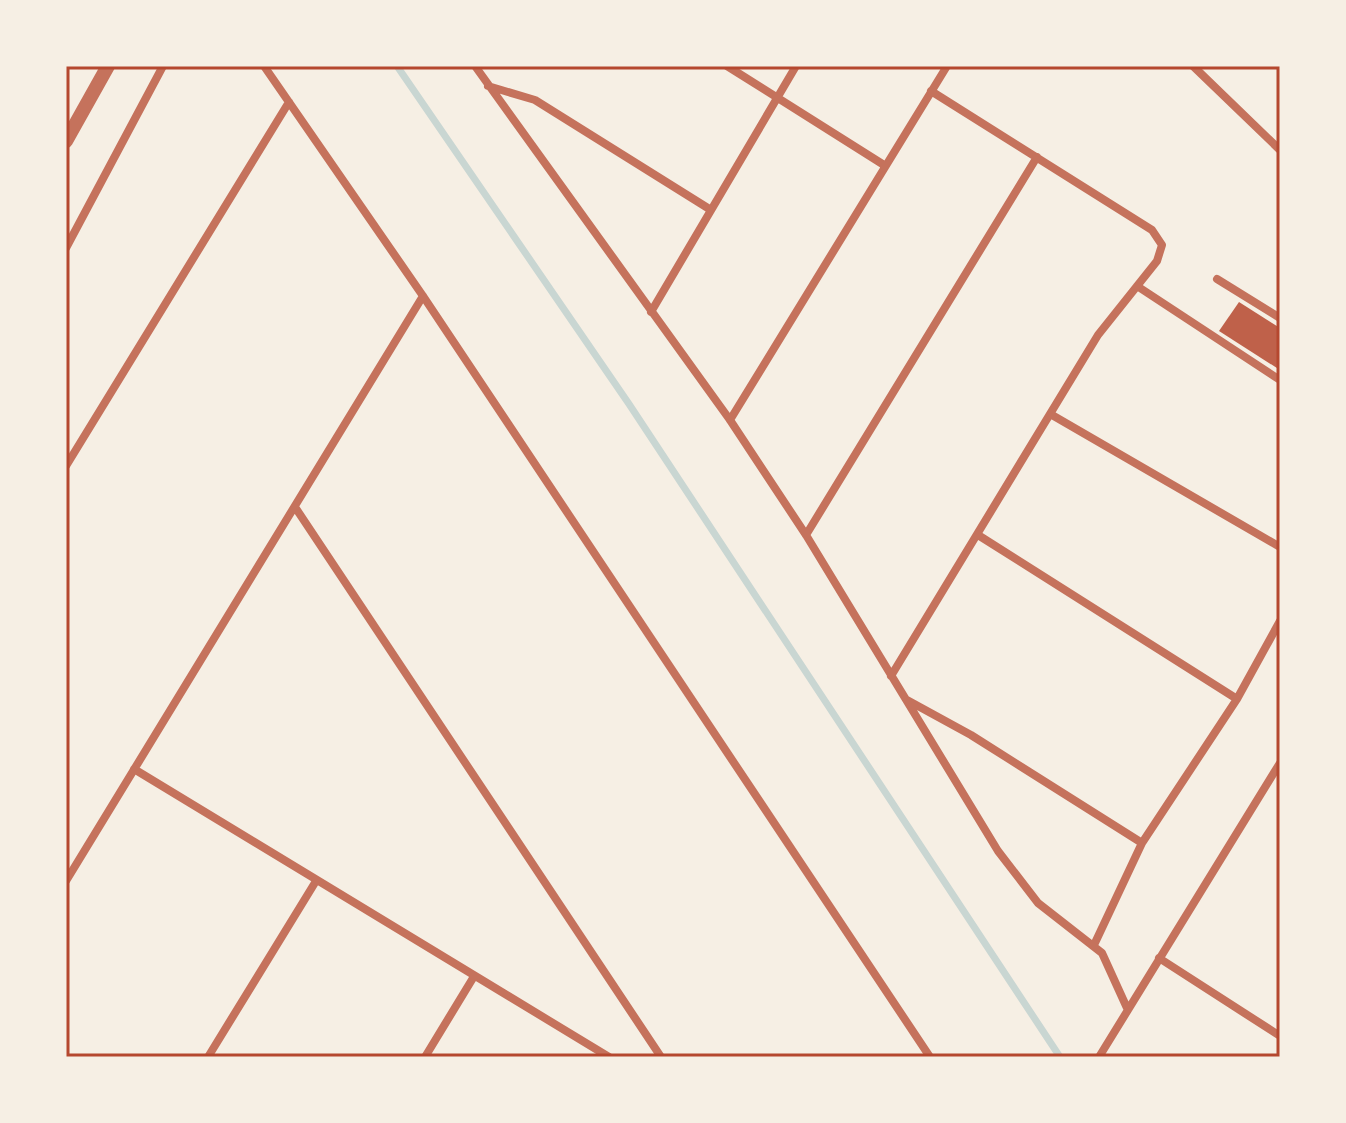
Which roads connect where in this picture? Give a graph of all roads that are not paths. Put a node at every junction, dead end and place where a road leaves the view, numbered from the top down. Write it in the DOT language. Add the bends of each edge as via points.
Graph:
graph roads {
  1 [pos="108,66"];
  2 [pos="163,66"];
  3 [pos="264,66"];
  4 [pos="475,66"];
  5 [pos="727,66"];
  6 [pos="796,66"];
  7 [pos="947,66"];
  8 [pos="1193,66"];
  9 [pos="488,86"];
  10 [pos="931,91"];
  11 [pos="778,97"];
  12 [pos="289,102"];
  13 [pos="66,141"];
  14 [pos="1280,150"];
  15 [pos="1037,157"];
  16 [pos="884,165"];
  17 [pos="711,210"];
  18 [pos="66,248"];
  19 [pos="1217,279"];
  20 [pos="1137,286"];
  21 [pos="423,296"];
  22 [pos="651,312"];
  23 [pos="1280,318"];
  24 [pos="1280,380"];
  25 [pos="1052,415"];
  26 [pos="730,420"];
  27 [pos="66,466"];
  28 [pos="295,507"];
  29 [pos="806,535"];
  30 [pos="978,535"];
  31 [pos="1280,547"];
  32 [pos="1280,621"];
  33 [pos="891,676"];
  34 [pos="905,698"];
  35 [pos="1237,699"];
  36 [pos="1280,763"];
  37 [pos="134,769"];
  38 [pos="1142,843"];
  39 [pos="66,881"];
  40 [pos="316,881"];
  41 [pos="1094,945"];
  42 [pos="1159,958"];
  43 [pos="473,978"];
  44 [pos="1127,1008"];
  45 [pos="1280,1036"];
  46 [pos="208,1057"];
  47 [pos="425,1057"];
  48 [pos="609,1057"];
  49 [pos="661,1057"];
  50 [pos="930,1057"];
  51 [pos="1099,1057"];
  1 -- 13 [label="street"];
  2 -- 18 [label="street"];
  3 -- 12 [label="street"];
  4 -- 9 [label="street"];
  5 -- 11 [label="street"];
  6 -- 11 [label="street"];
  7 -- 10 [label="street"];
  8 -- 14 [label="street"];
  9 -- 17 [label="street" via="535,100"];
  9 -- 22 [label="street"];
  10 -- 15 [label="street"];
  10 -- 16 [label="street"];
  11 -- 16 [label="street"];
  11 -- 17 [label="street"];
  12 -- 21 [label="street"];
  12 -- 27 [label="street"];
  15 -- 20 [label="street" via="1160,238 1157,261"];
  15 -- 29 [label="street"];
  16 -- 26 [label="street"];
  17 -- 22 [label="street"];
  19 -- 23 [label="street"];
  20 -- 24 [label="street"];
  20 -- 25 [label="street" via="1108,320"];
  21 -- 28 [label="street"];
  21 -- 50 [label="street"];
  22 -- 26 [label="street"];
  25 -- 30 [label="street"];
  25 -- 31 [label="street"];
  26 -- 29 [label="street"];
  28 -- 37 [label="street"];
  28 -- 49 [label="street"];
  29 -- 33 [label="street"];
  30 -- 33 [label="street"];
  30 -- 35 [label="street"];
  32 -- 35 [label="street"];
  33 -- 34 [label="street"];
  34 -- 38 [label="street"];
  34 -- 41 [label="street" via="1028,892"];
  35 -- 38 [label="street"];
  36 -- 42 [label="street"];
  37 -- 39 [label="street"];
  37 -- 40 [label="street"];
  38 -- 41 [label="street"];
  40 -- 43 [label="street"];
  40 -- 46 [label="street"];
  41 -- 44 [label="street" via="1110,964"];
  42 -- 44 [label="street"];
  42 -- 45 [label="street"];
  43 -- 47 [label="street"];
  43 -- 48 [label="street"];
  44 -- 51 [label="street"];
}
